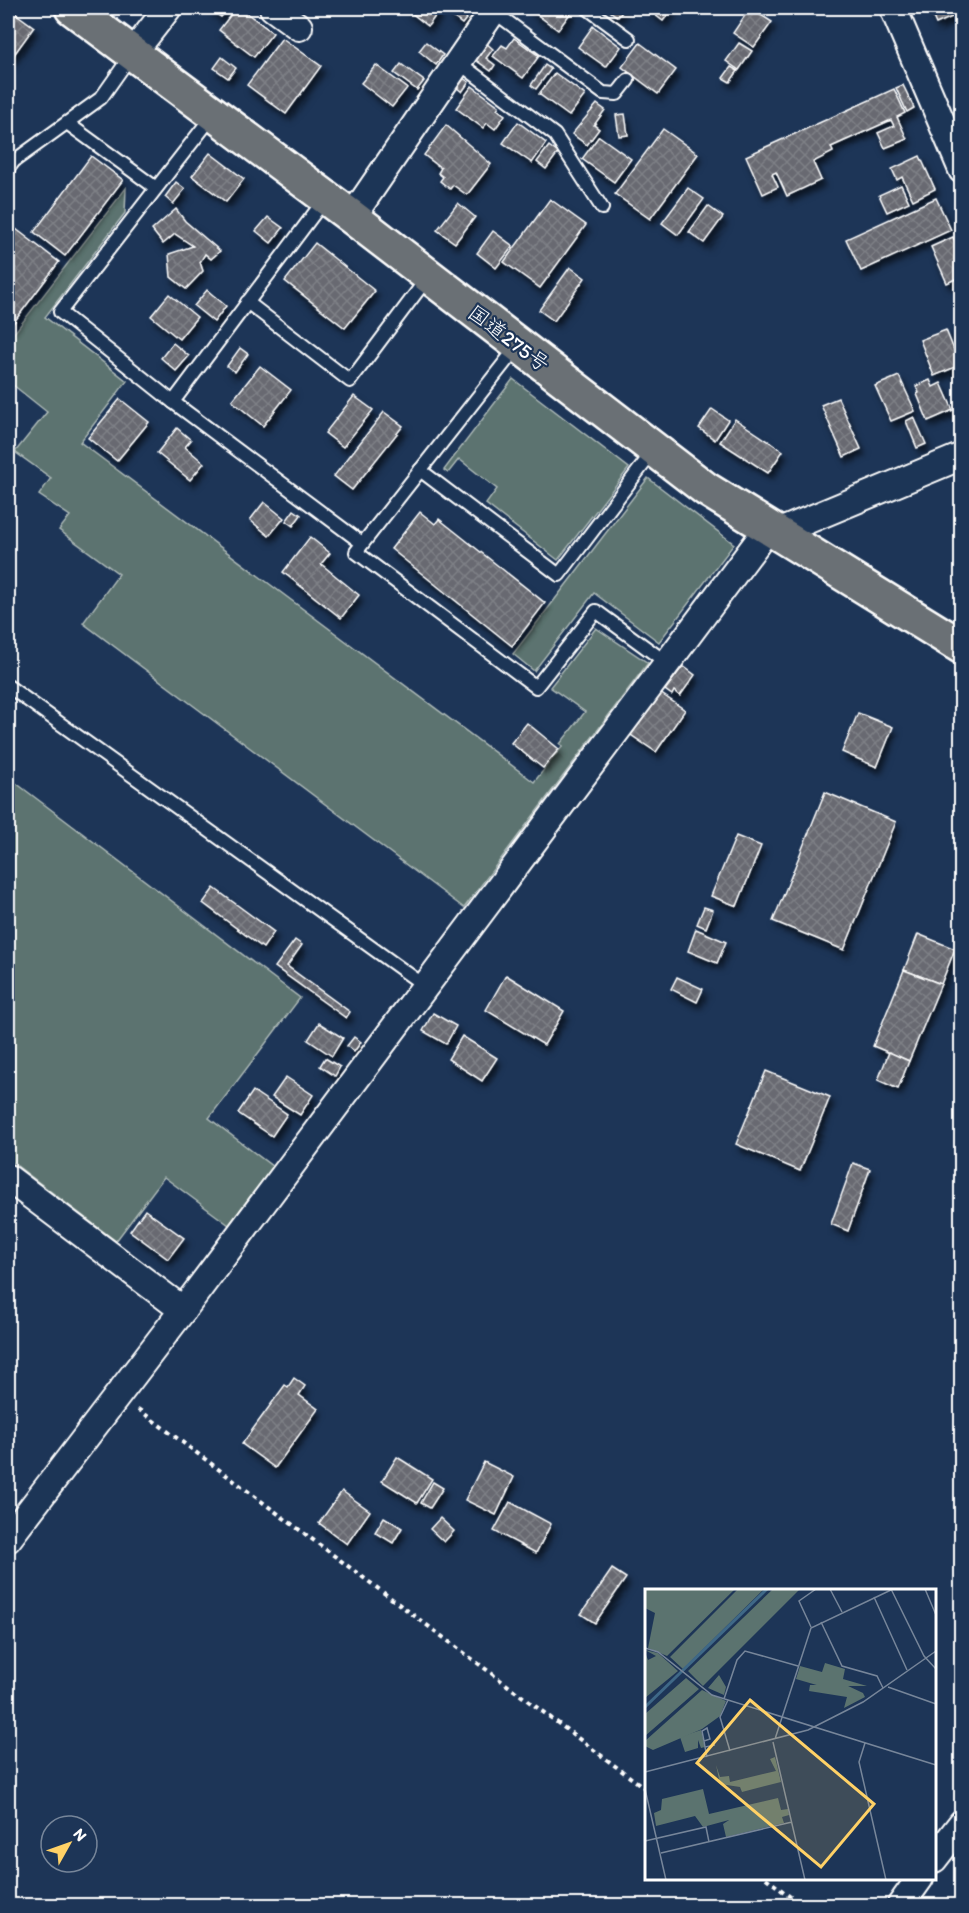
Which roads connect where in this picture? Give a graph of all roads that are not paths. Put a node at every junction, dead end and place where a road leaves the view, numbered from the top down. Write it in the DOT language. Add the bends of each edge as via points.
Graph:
graph roads {
  1 [pos="72,8"];
  2 [pos="168,8"];
  3 [pos="273,8"];
  4 [pos="587,8"];
  5 [pos="893,8"];
  6 [pos="494,9"];
  7 [pos="299,27"];
  8 [pos="629,39"];
  9 [pos="133,53"];
  10 [pos="458,62"];
  11 [pos="628,80"];
  12 [pos="214,113"];
  13 [pos="67,123"];
  14 [pos="8,170"];
  15 [pos="962,170"];
  16 [pos="156,188"];
  17 [pos="326,198"];
  18 [pos="602,208"];
  19 [pos="352,217"];
  20 [pos="429,276"];
  21 [pos="247,302"];
  22 [pos="518,345"];
  23 [pos="172,402"];
  24 [pos="655,449"];
  25 [pos="962,456"];
  26 [pos="420,470"];
  27 [pos="773,530"];
  28 [pos="362,543"];
  29 [pos="962,647"];
  30 [pos="667,663"];
  31 [pos="8,686"];
  32 [pos="425,986"];
  33 [pos="8,1178"];
  34 [pos="183,1310"];
  35 [pos="8,1539"];
  36 [pos="962,1823"];
  37 [pos="936,1856"];
  38 [pos="919,1880"];
  39 [pos="900,1905"];
  1 -- 9 [label="highway, 国道275号"];
  2 -- 9 [label="street"];
  3 -- 7 [label="street"];
  4 -- 8 [label="lane"];
  5 -- 15 [label="street"];
  6 -- 10 [label="street"];
  6 -- 11 [label="lane" via="603,93 617,94"];
  9 -- 12 [label="highway, 国道275号"];
  9 -- 13 [label="lane" via="101,98"];
  10 -- 18 [label="lane" via="555,135"];
  10 -- 19 [label="street"];
  12 -- 16 [label="lane"];
  12 -- 17 [label="highway, 国道275号"];
  13 -- 14 [label="lane" via="14,161"];
  13 -- 16 [label="lane"];
  16 -- 23 [label="lane" via="60,312"];
  17 -- 19 [label="highway, 国道275号"];
  17 -- 21 [label="lane"];
  19 -- 20 [label="highway, 国道275号"];
  20 -- 21 [label="lane" via="350,381"];
  20 -- 22 [label="highway, 国道275号"];
  21 -- 23 [label="lane"];
  22 -- 24 [label="highway, 国道275号"];
  22 -- 26 [label="lane"];
  23 -- 28 [label="lane"];
  24 -- 26 [label="lane" via="559,574"];
  24 -- 27 [label="highway, 国道275号" via="706,489"];
  25 -- 27 [label="street"];
  26 -- 28 [label="lane"];
  27 -- 29 [label="highway, 国道275号"];
  27 -- 30 [label="street"];
  28 -- 30 [label="lane" via="356,552 536,687 596,611"];
  30 -- 32 [label="street"];
  31 -- 32 [label="lane"];
  32 -- 34 [label="street"];
  33 -- 34 [label="street"];
  34 -- 35 [label="street"];
  36 -- 37 [label="street"];
  38 -- 39 [label="street"];
}
